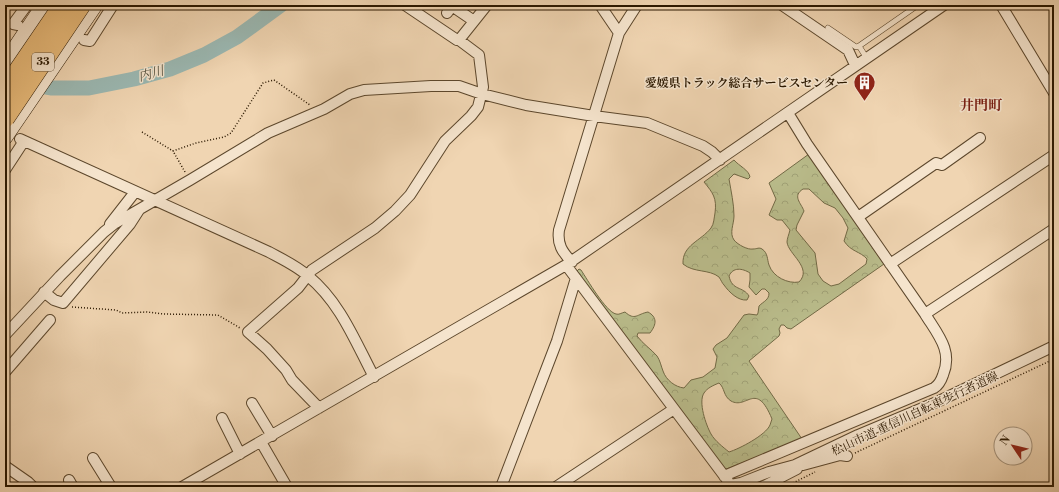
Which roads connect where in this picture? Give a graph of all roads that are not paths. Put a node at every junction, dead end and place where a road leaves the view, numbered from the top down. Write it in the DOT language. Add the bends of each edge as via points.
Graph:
graph roads {
  1 [pos="27,5"];
  2 [pos="44,5"];
  3 [pos="64,5"];
  4 [pos="81,5"];
  5 [pos="95,5"];
  6 [pos="113,5"];
  7 [pos="406,5"];
  8 [pos="487,5"];
  9 [pos="600,5"];
  10 [pos="637,5"];
  11 [pos="782,5"];
  12 [pos="918,5"];
  13 [pos="944,5"];
  14 [pos="1001,5"];
  15 [pos="447,13"];
  16 [pos="474,21"];
  17 [pos="18,26"];
  18 [pos="828,28"];
  19 [pos="619,33"];
  20 [pos="84,40"];
  21 [pos="459,40"];
  22 [pos="859,46"];
  23 [pos="8,58"];
  24 [pos="866,58"];
  25 [pos="855,65"];
  26 [pos="5,90"];
  27 [pos="1054,93"];
  28 [pos="482,94"];
  29 [pos="788,113"];
  30 [pos="594,116"];
  31 [pos="5,118"];
  32 [pos="5,137"];
  33 [pos="980,138"];
  34 [pos="1054,155"];
  35 [pos="720,160"];
  36 [pos="5,170"];
  37 [pos="135,192"];
  38 [pos="153,200"];
  39 [pos="140,208"];
  40 [pos="858,217"];
  41 [pos="1054,229"];
  42 [pos="104,232"];
  43 [pos="569,263"];
  44 [pos="890,264"];
  45 [pos="307,275"];
  46 [pos="576,278"];
  47 [pos="44,292"];
  48 [pos="925,314"];
  49 [pos="50,320"];
  50 [pos="5,335"];
  51 [pos="1054,346"];
  52 [pos="5,372"];
  53 [pos="374,377"];
  54 [pos="252,403"];
  55 [pos="319,408"];
  56 [pos="674,409"];
  57 [pos="222,418"];
  58 [pos="272,436"];
  59 [pos="261,442"];
  60 [pos="240,454"];
  61 [pos="848,456"];
  62 [pos="93,458"];
  63 [pos="798,465"];
  64 [pos="5,466"];
  65 [pos="724,476"];
  66 [pos="186,486"];
  67 [pos="730,486"];
  68 [pos="33,487"];
  69 [pos="111,487"];
  70 [pos="287,487"];
  71 [pos="501,487"];
  72 [pos="556,487"];
  73 [pos="762,487"];
  1 -- 17 [label="street" via="13,24"];
  2 -- 23 [label="main road"];
  3 -- 26 [label="highway, 33, bridge"];
  4 -- 31 [label="highway, 33, bridge"];
  5 -- 32 [label="main road"];
  6 -- 20 [label="street" via="90,41"];
  7 -- 21 [label="street"];
  8 -- 16 [label="street"];
  9 -- 19 [label="street"];
  10 -- 19 [label="street"];
  11 -- 25 [label="street" via="848,50"];
  12 -- 22 [label="lane"];
  13 -- 24 [label="street"];
  14 -- 27 [label="street"];
  15 -- 16 [label="street" via="452,6"];
  16 -- 21 [label="street"];
  18 -- 22 [label="lane" via="856,47"];
  19 -- 30 [label="street"];
  21 -- 28 [label="street" via="479,55 483,78"];
  22 -- 24 [label="lane"];
  24 -- 25 [label="street"];
  25 -- 29 [label="street"];
  28 -- 30 [label="street" via="526,105"];
  28 -- 38 [label="street" via="459,86 388,88 350,94 268,132"];
  28 -- 45 [label="street" via="478,107 444,141 410,195 395,211"];
  29 -- 35 [label="street"];
  29 -- 40 [label="street"];
  30 -- 35 [label="street" via="655,125 703,146"];
  30 -- 43 [label="street" via="559,230 560,248"];
  33 -- 40 [label="street" via="942,165 936,163"];
  34 -- 44 [label="street"];
  35 -- 43 [label="street"];
  36 -- 37 [label="street" via="22,140"];
  37 -- 38 [label="street"];
  37 -- 42 [label="street"];
  38 -- 39 [label="street"];
  38 -- 45 [label="street" via="269,252"];
  39 -- 42 [label="street"];
  39 -- 47 [label="street" via="130,224 63,303"];
  40 -- 44 [label="street"];
  41 -- 48 [label="street"];
  42 -- 47 [label="street"];
  43 -- 46 [label="street"];
  43 -- 53 [label="street"];
  44 -- 48 [label="street"];
  45 -- 53 [label="street" via="322,289 346,322"];
  45 -- 55 [label="street" via="298,288 248,332 267,349"];
  46 -- 56 [label="street"];
  46 -- 71 [label="street" via="557,341"];
  47 -- 50 [label="street"];
  48 -- 65 [label="street" via="946,353 947,366 939,385"];
  49 -- 52 [label="street"];
  51 -- 63 [label="street" via="939,401 858,434"];
  53 -- 55 [label="street"];
  54 -- 58 [label="street"];
  55 -- 58 [label="street"];
  56 -- 65 [label="street"];
  56 -- 72 [label="street"];
  57 -- 60 [label="street"];
  58 -- 59 [label="street"];
  59 -- 60 [label="street"];
  59 -- 70 [label="street"];
  60 -- 66 [label="street"];
  61 -- 63 [label="street" via="840,455"];
  62 -- 69 [label="street"];
  63 -- 67 [label="street"];
  63 -- 73 [label="street"];
  64 -- 68 [label="street"];
  65 -- 67 [label="street"];
}
